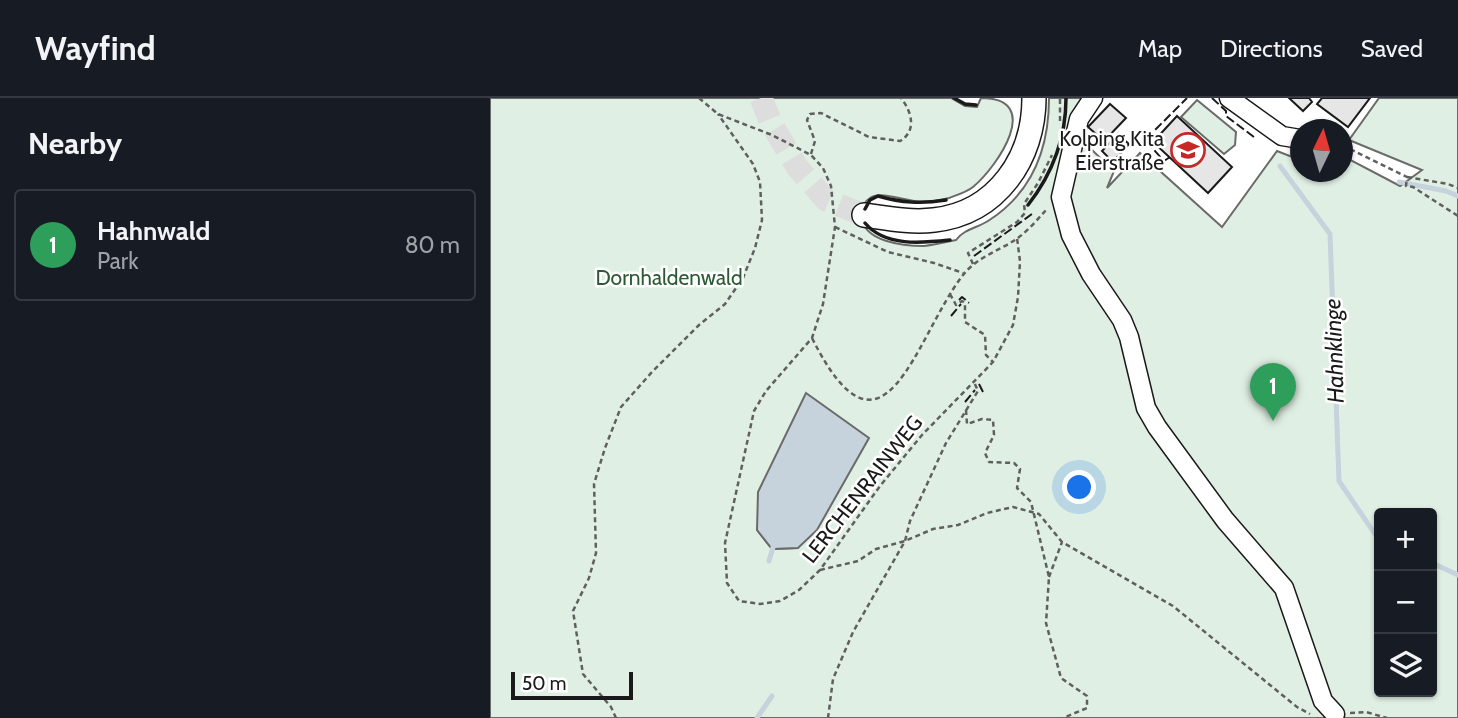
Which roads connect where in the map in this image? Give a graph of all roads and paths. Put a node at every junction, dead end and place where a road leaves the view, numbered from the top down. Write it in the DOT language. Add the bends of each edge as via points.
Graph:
graph roads {
  1 [pos="699,98"];
  2 [pos="901,98"];
  3 [pos="1020,98"];
  4 [pos="1093,98"];
  5 [pos="1229,98"];
  6 [pos="1034,108"];
  7 [pos="718,114"];
  8 [pos="1290,137"];
  9 [pos="1353,151"];
  10 [pos="811,155"];
  11 [pos="1407,178"];
  12 [pos="1458,188"];
  13 [pos="1061,197"];
  14 [pos="864,215"];
  15 [pos="1457,215"];
  16 [pos="835,227"];
  17 [pos="1017,238"];
  18 [pos="964,274"];
  19 [pos="950,294"];
  20 [pos="812,338"];
  21 [pos="993,362"];
  22 [pos="974,382"];
  23 [pos="966,410"];
  24 [pos="1034,512"];
  25 [pos="905,541"];
  26 [pos="1062,542"];
  27 [pos="820,570"];
  28 [pos="1049,578"];
  29 [pos="1335,714"];
  30 [pos="616,718"];
  31 [pos="828,718"];
  32 [pos="1063,718"];
  33 [pos="1388,718"];
  1 -- 7 [label="path, LERCHENRAINWEG"];
  2 -- 10 [label="path" via="911,120 907,137 900,141 869,137 815,113 807,120 815,141"];
  3 -- 6 [label="main road"];
  4 -- 13 [label="street" via="1079,119"];
  5 -- 8 [label="street"];
  6 -- 14 [label="main road" via="1023,157 1010,178 977,205 933,220"];
  7 -- 10 [label="path, LERCHENRAINWEG"];
  7 -- 30 [label="path" via="753,164 760,182 762,220 743,278 725,303 621,407 597,472 596,553 573,611 583,674"];
  9 -- 11 [label="path"];
  10 -- 16 [label="path, LERCHENRAINWEG" via="831,186"];
  11 -- 12 [label="path"];
  11 -- 15 [label="path" via="1406,186"];
  13 -- 17 [label="path"];
  13 -- 29 [label="street" via="1072,235 1129,337 1146,408 1225,520 1284,588 1323,701"];
  16 -- 18 [label="path" via="888,252"];
  16 -- 20 [label="path, LERCHENRAINWEG" via="823,304"];
  17 -- 18 [label="path"];
  17 -- 21 [label="path, LERCHENRAINWEG" via="1020,261 1013,325"];
  18 -- 19 [label="path"];
  19 -- 20 [label="path" via="899,384 875,400 862,400 847,391"];
  19 -- 21 [label="path" via="956,305 965,303 965,322 985,335 986,355"];
  20 -- 27 [label="path, LERCHENRAINWEG" via="754,411 725,543 727,583 739,601 780,601"];
  21 -- 22 [label="path, LERCHENRAINWEG"];
  22 -- 23 [label="path" via="978,391"];
  22 -- 27 [label="path, LERCHENRAINWEG" via="880,486"];
  23 -- 24 [label="path" via="967,424 993,420 994,435 985,453 989,461 1014,463 1020,469 1017,488"];
  23 -- 25 [label="path" via="909,521"];
  24 -- 25 [label="path" via="1013,507"];
  24 -- 26 [label="path"];
  24 -- 28 [label="path"];
  25 -- 27 [label="path" via="876,549 858,561"];
  25 -- 31 [label="path" via="853,632 833,679"];
  26 -- 28 [label="path"];
  26 -- 29 [label="path" via="1173,606 1297,706 1317,718"];
  28 -- 32 [label="path" via="1046,623 1061,678 1087,696 1087,708"];
  29 -- 33 [label="path" via="1366,712"];
}
